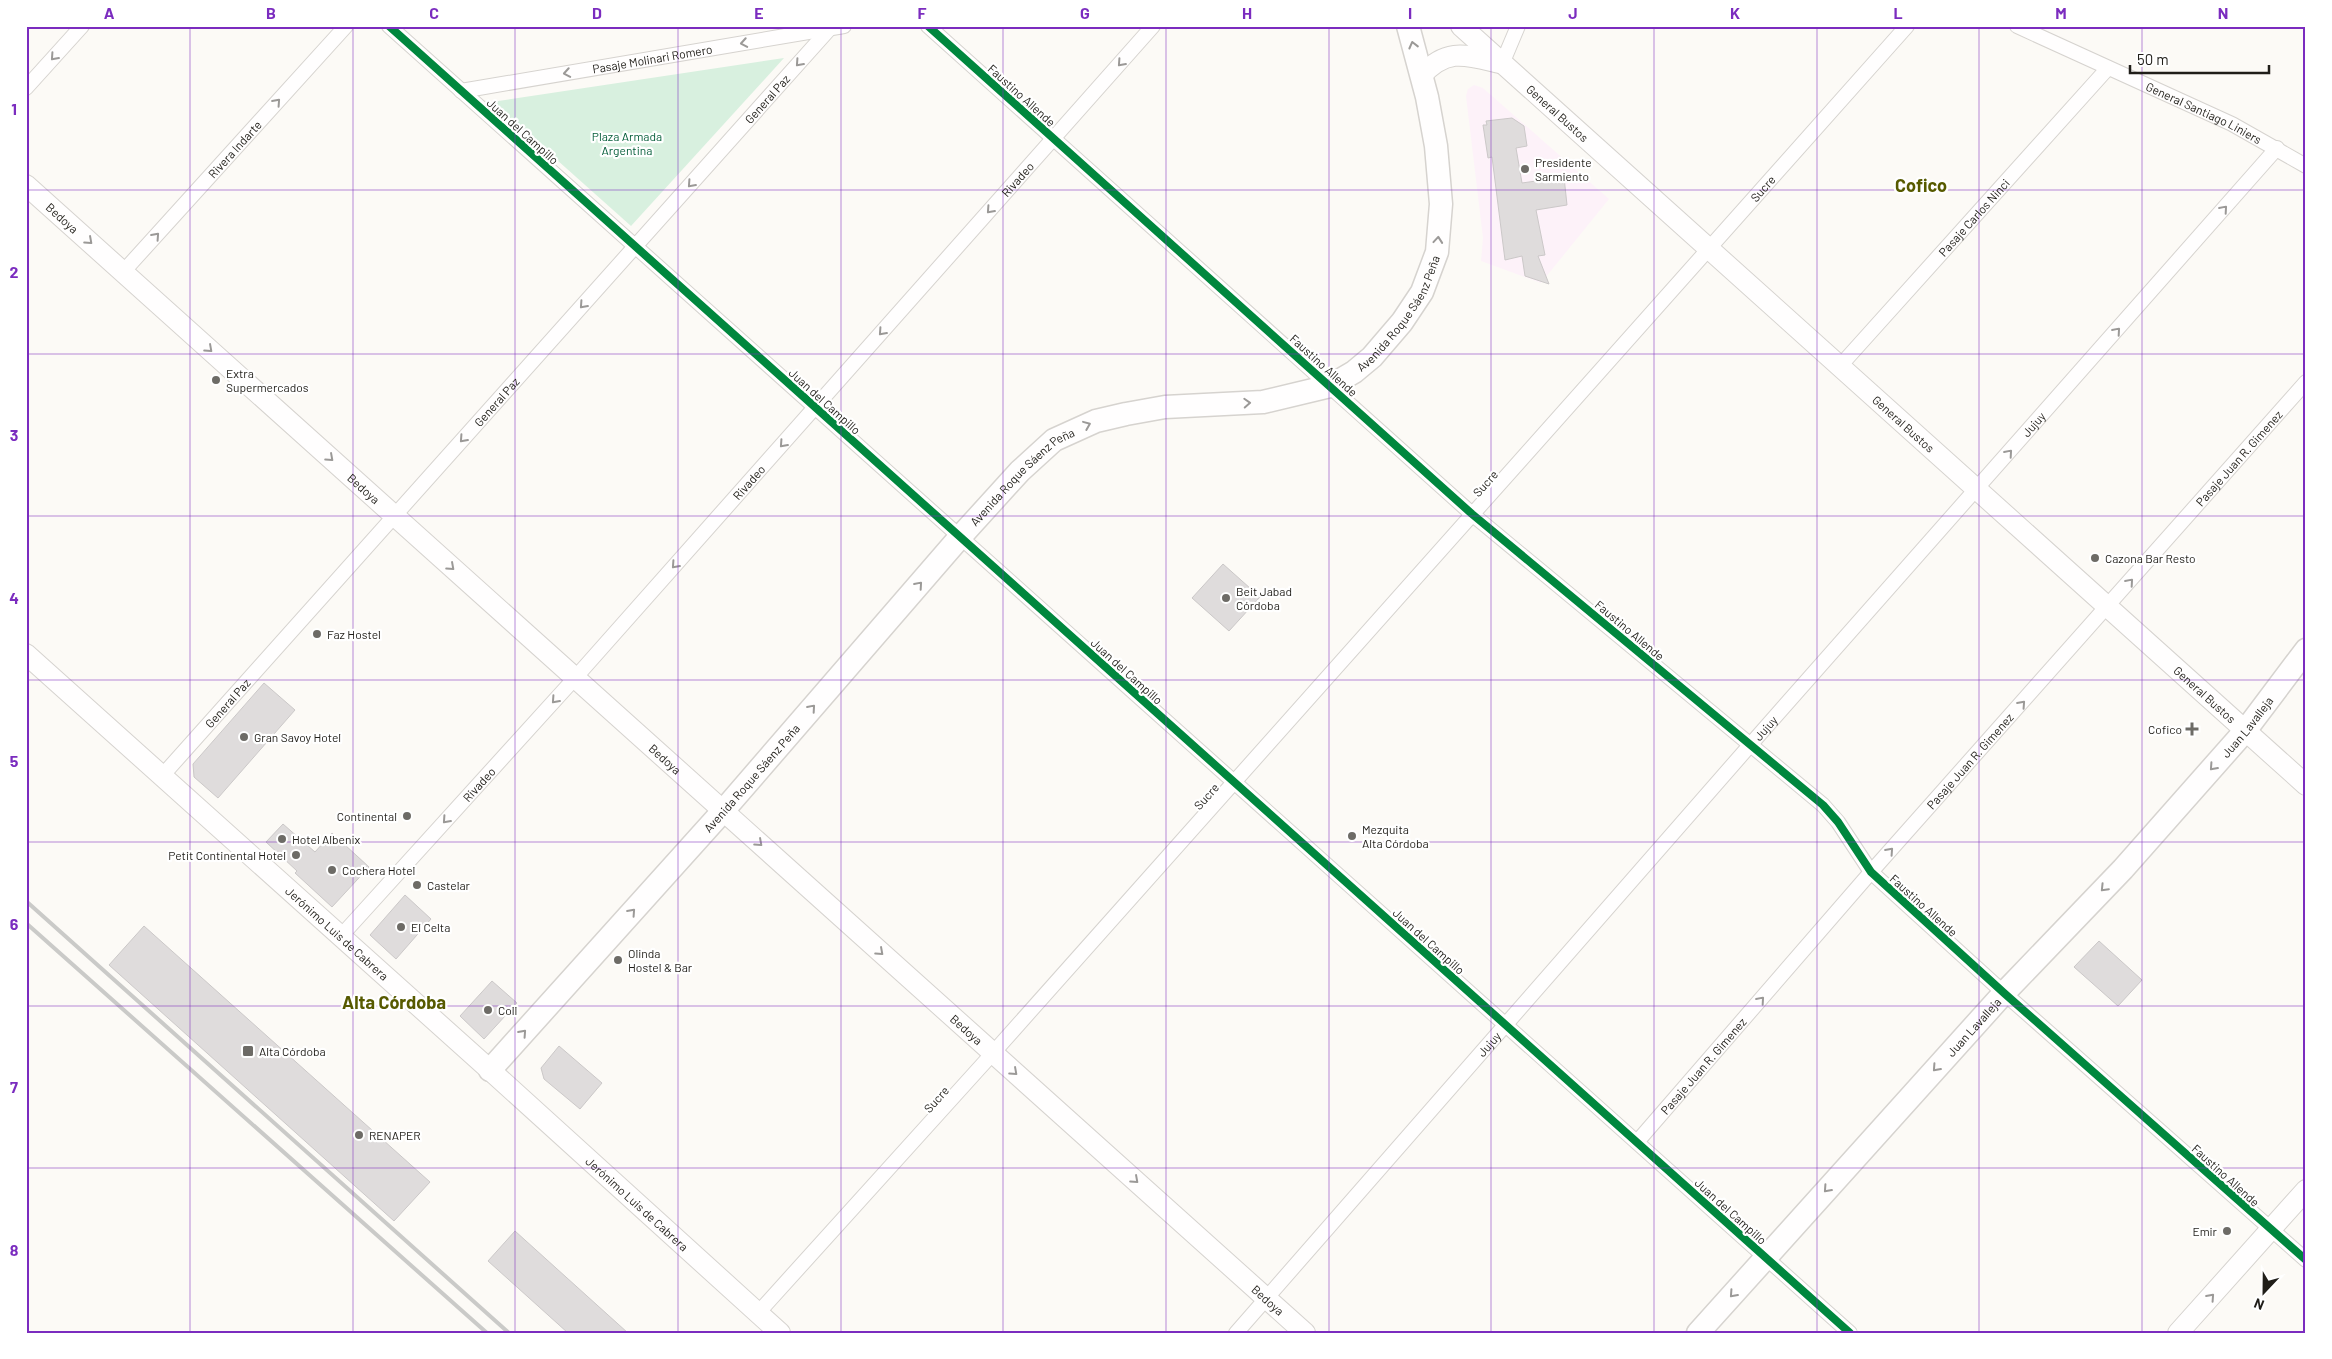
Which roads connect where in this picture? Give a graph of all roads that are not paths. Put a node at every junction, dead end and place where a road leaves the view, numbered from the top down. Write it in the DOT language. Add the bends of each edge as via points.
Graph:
graph roads {
  1 [pos="82,26"];
  2 [pos="346,26"];
  3 [pos="389,26"];
  4 [pos="844,26"];
  5 [pos="928,26"];
  6 [pos="1153,26"];
  7 [pos="1408,26"];
  8 [pos="1461,26"];
  9 [pos="1518,26"];
  10 [pos="1907,26"];
  11 [pos="2017,26"];
  12 [pos="831,27"];
  13 [pos="1502,64"];
  14 [pos="2108,68"];
  15 [pos="1421,76"];
  16 [pos="26,88"];
  17 [pos="461,91"];
  18 [pos="1054,139"];
  19 [pos="2277,148"];
  20 [pos="2306,166"];
  21 [pos="26,185"];
  22 [pos="635,246"];
  23 [pos="1709,249"];
  24 [pos="123,272"];
  25 [pos="1840,366"];
  26 [pos="2306,382"];
  27 [pos="1330,386"];
  28 [pos="815,407"];
  29 [pos="1977,490"];
  30 [pos="1472,514"];
  31 [pos="394,516"];
  32 [pos="960,537"];
  33 [pos="2108,607"];
  34 [pos="2306,650"];
  35 [pos="26,654"];
  36 [pos="575,678"];
  37 [pos="2245,731"];
  38 [pos="1751,744"];
  39 [pos="162,776"];
  40 [pos="1234,782"];
  41 [pos="2306,785"];
  42 [pos="723,811"];
  43 [pos="1871,872"];
  44 [pos="342,936"];
  45 [pos="2004,993"];
  46 [pos="1506,1025"];
  47 [pos="993,1053"];
  48 [pos="490,1070"];
  49 [pos="1637,1142"];
  50 [pos="2306,1190"];
  51 [pos="2272,1230"];
  52 [pos="1765,1257"];
  53 [pos="2306,1260"];
  54 [pos="1266,1298"];
  55 [pos="758,1313"];
  56 [pos="780,1333"];
  57 [pos="1236,1333"];
  58 [pos="1305,1333"];
  59 [pos="1698,1333"];
  60 [pos="1850,1333"];
  61 [pos="2178,1333"];
  1 -- 16 [label="street, one-way"];
  24 -- 2 [label="street, Rivera Indarte, one-way"];
  3 -- 17 [label="street, Juan del Campillo"];
  4 -- 12 [label="street, Pasaje Molinari Romero"];
  5 -- 18 [label="street, Faustino Allende"];
  6 -- 18 [label="street, Rivadeo, one-way"];
  15 -- 7 [label="main road, Avenida Roque Sáenz Peña, one-way"];
  8 -- 13 [label="main road, General Bustos"];
  9 -- 13 [label="street"];
  10 -- 23 [label="street, Sucre"];
  11 -- 14 [label="street, General Santiago Liniers"];
  12 -- 17 [label="street, Pasaje Molinari Romero, one-way"];
  12 -- 22 [label="street, General Paz, one-way"];
  13 -- 15 [label="main road, General Bustos" via="1462,54 1431,65"];
  13 -- 23 [label="main road, General Bustos"];
  14 -- 19 [label="street, General Santiago Liniers"];
  14 -- 25 [label="street, Pasaje Carlos Ninci"];
  27 -- 15 [label="main road, Avenida Roque Sáenz Peña, one-way" via="1372,357 1402,322 1422,292 1437,252 1441,204 1436,146"];
  17 -- 22 [label="street, Juan del Campillo"];
  18 -- 27 [label="street, Faustino Allende"];
  18 -- 28 [label="street, Rivadeo, one-way"];
  19 -- 20 [label="street, General Santiago Liniers"];
  29 -- 19 [label="street, Jujuy, one-way"];
  21 -- 24 [label="main road, Bedoya, one-way"];
  22 -- 28 [label="street, Juan del Campillo"];
  22 -- 31 [label="street, General Paz, one-way"];
  23 -- 25 [label="main road, General Bustos"];
  23 -- 30 [label="street, Sucre"];
  24 -- 31 [label="main road, Bedoya, one-way"];
  25 -- 29 [label="main road, General Bustos"];
  33 -- 26 [label="street, Pasaje Juan R. Gimenez, one-way"];
  27 -- 30 [label="street, Faustino Allende"];
  32 -- 27 [label="main road, Avenida Roque Sáenz Peña, one-way" via="1020,471 1054,440 1096,421 1165,407 1263,402"];
  28 -- 32 [label="street, Juan del Campillo"];
  28 -- 36 [label="street, Rivadeo, one-way"];
  29 -- 33 [label="main road, General Bustos"];
  29 -- 38 [label="street, Jujuy"];
  30 -- 38 [label="street, Faustino Allende"];
  30 -- 40 [label="street, Sucre"];
  31 -- 36 [label="main road, Bedoya, one-way"];
  31 -- 39 [label="street, General Paz"];
  32 -- 40 [label="street, Juan del Campillo"];
  42 -- 32 [label="main road, Avenida Roque Sáenz Peña, one-way"];
  33 -- 37 [label="main road, General Bustos"];
  43 -- 33 [label="street, Pasaje Juan R. Gimenez, one-way"];
  34 -- 37 [label="main road, Juan Lavalleja"];
  35 -- 39 [label="main road, Jerónimo Luis de Cabrera"];
  36 -- 42 [label="main road, Bedoya"];
  36 -- 44 [label="street, Rivadeo, one-way"];
  37 -- 41 [label="main road, General Bustos"];
  37 -- 45 [label="main road, Juan Lavalleja, one-way" via="2123,869"];
  38 -- 43 [label="street, Faustino Allende" via="1823,805"];
  38 -- 46 [label="street, Jujuy"];
  39 -- 44 [label="main road, Jerónimo Luis de Cabrera"];
  40 -- 46 [label="street, Juan del Campillo"];
  40 -- 47 [label="street, Sucre"];
  42 -- 47 [label="main road, Bedoya, one-way"];
  48 -- 42 [label="main road, Avenida Roque Sáenz Peña, one-way"];
  43 -- 45 [label="street, Faustino Allende"];
  49 -- 43 [label="street, Pasaje Juan R. Gimenez, one-way"];
  44 -- 48 [label="main road, Jerónimo Luis de Cabrera"];
  45 -- 51 [label="street, Faustino Allende"];
  45 -- 52 [label="main road, Juan Lavalleja, one-way"];
  46 -- 49 [label="street, Juan del Campillo"];
  46 -- 54 [label="street, Jujuy"];
  47 -- 54 [label="main road, Bedoya, one-way"];
  47 -- 55 [label="street, Sucre"];
  48 -- 55 [label="main road, Jerónimo Luis de Cabrera"];
  49 -- 52 [label="street, Juan del Campillo"];
  50 -- 51 [label="main road"];
  51 -- 53 [label="street, Faustino Allende"];
  61 -- 51 [label="main road, one-way"];
  52 -- 59 [label="main road, Juan Lavalleja, one-way"];
  52 -- 60 [label="street, Juan del Campillo"];
  54 -- 57 [label="street, Jujuy"];
  54 -- 58 [label="main road, Bedoya"];
  55 -- 56 [label="main road, Jerónimo Luis de Cabrera"];
}
